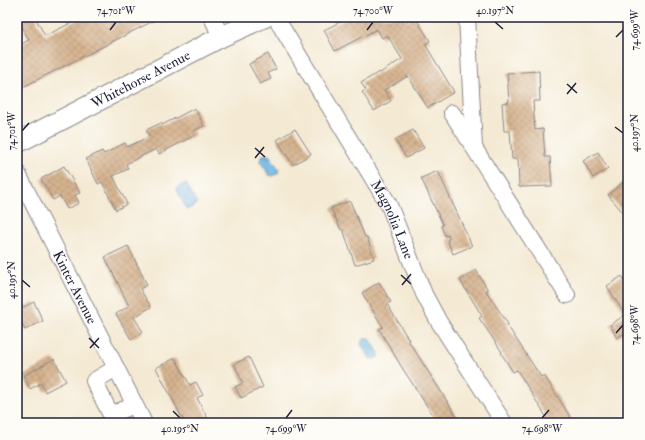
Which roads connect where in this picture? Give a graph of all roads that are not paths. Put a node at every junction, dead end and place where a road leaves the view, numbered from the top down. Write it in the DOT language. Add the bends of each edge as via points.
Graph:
graph roads {
  1 [pos="212,17"];
  2 [pos="265,17"];
  3 [pos="276,17"];
  4 [pos="467,17"];
  5 [pos="221,38"];
  6 [pos="452,113"];
  7 [pos="17,143"];
  8 [pos="474,148"];
  9 [pos="17,172"];
  10 [pos="567,295"];
  11 [pos="116,368"];
  12 [pos="134,405"];
  13 [pos="144,423"];
  14 [pos="504,423"];
  1 -- 5 [label="street"];
  2 -- 5 [label="main road, Whitehorse Avenue"];
  3 -- 14 [label="street, Magnolia Lane" via="389,205 424,294 439,322"];
  4 -- 8 [label="street"];
  5 -- 7 [label="main road, Whitehorse Avenue"];
  6 -- 8 [label="street"];
  8 -- 10 [label="street"];
  9 -- 11 [label="street, Kinter Avenue"];
  11 -- 12 [label="street, Kinter Avenue"];
  11 -- 12 [label="street" via="94,381 112,415"];
  12 -- 13 [label="street, Kinter Avenue"];
}
